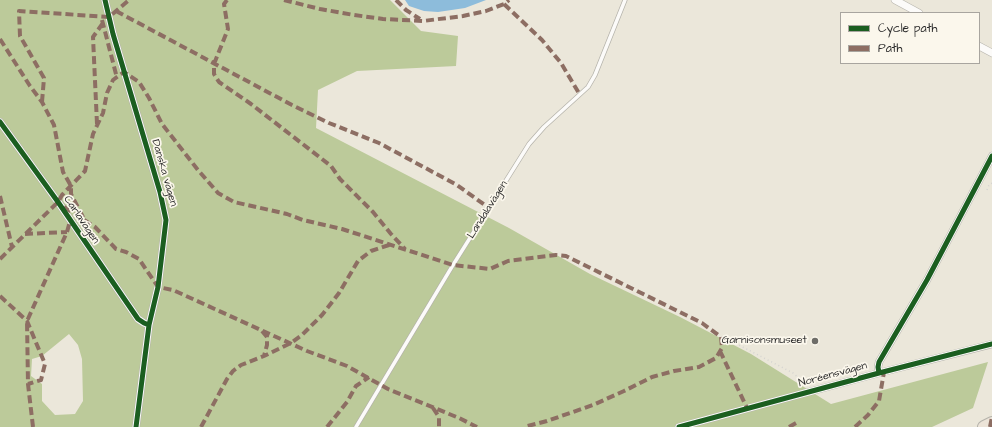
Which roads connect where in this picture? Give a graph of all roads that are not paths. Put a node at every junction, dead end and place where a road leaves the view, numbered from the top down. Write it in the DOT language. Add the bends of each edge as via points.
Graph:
graph roads {
  1 [pos="105,0"];
  2 [pos="625,0"];
  3 [pos="895,0"];
  4 [pos="917,12"];
  5 [pos="980,47"];
  6 [pos="992,53"];
  7 [pos="0,122"];
  8 [pos="992,156"];
  9 [pos="149,325"];
  10 [pos="992,344"];
  11 [pos="879,373"];
  12 [pos="992,423"];
  13 [pos="136,427"];
  14 [pos="356,427"];
  15 [pos="679,427"];
  16 [pos="984,427"];
  1 -- 9 [label="street, Danska vägen" via="166,220 158,288"];
  2 -- 14 [label="lane, Landalavägen" via="588,87 529,144"];
  3 -- 4 [label="street"];
  5 -- 6 [label="street"];
  7 -- 9 [label="street, Carlavägen" via="138,319"];
  8 -- 11 [label="street" via="927,280 879,362"];
  9 -- 13 [label="street, Danska vägen"];
  10 -- 11 [label="street, Noréensvägen"];
  11 -- 15 [label="street, Noréensvägen"];
  12 -- 16 [label="highway"];
}
